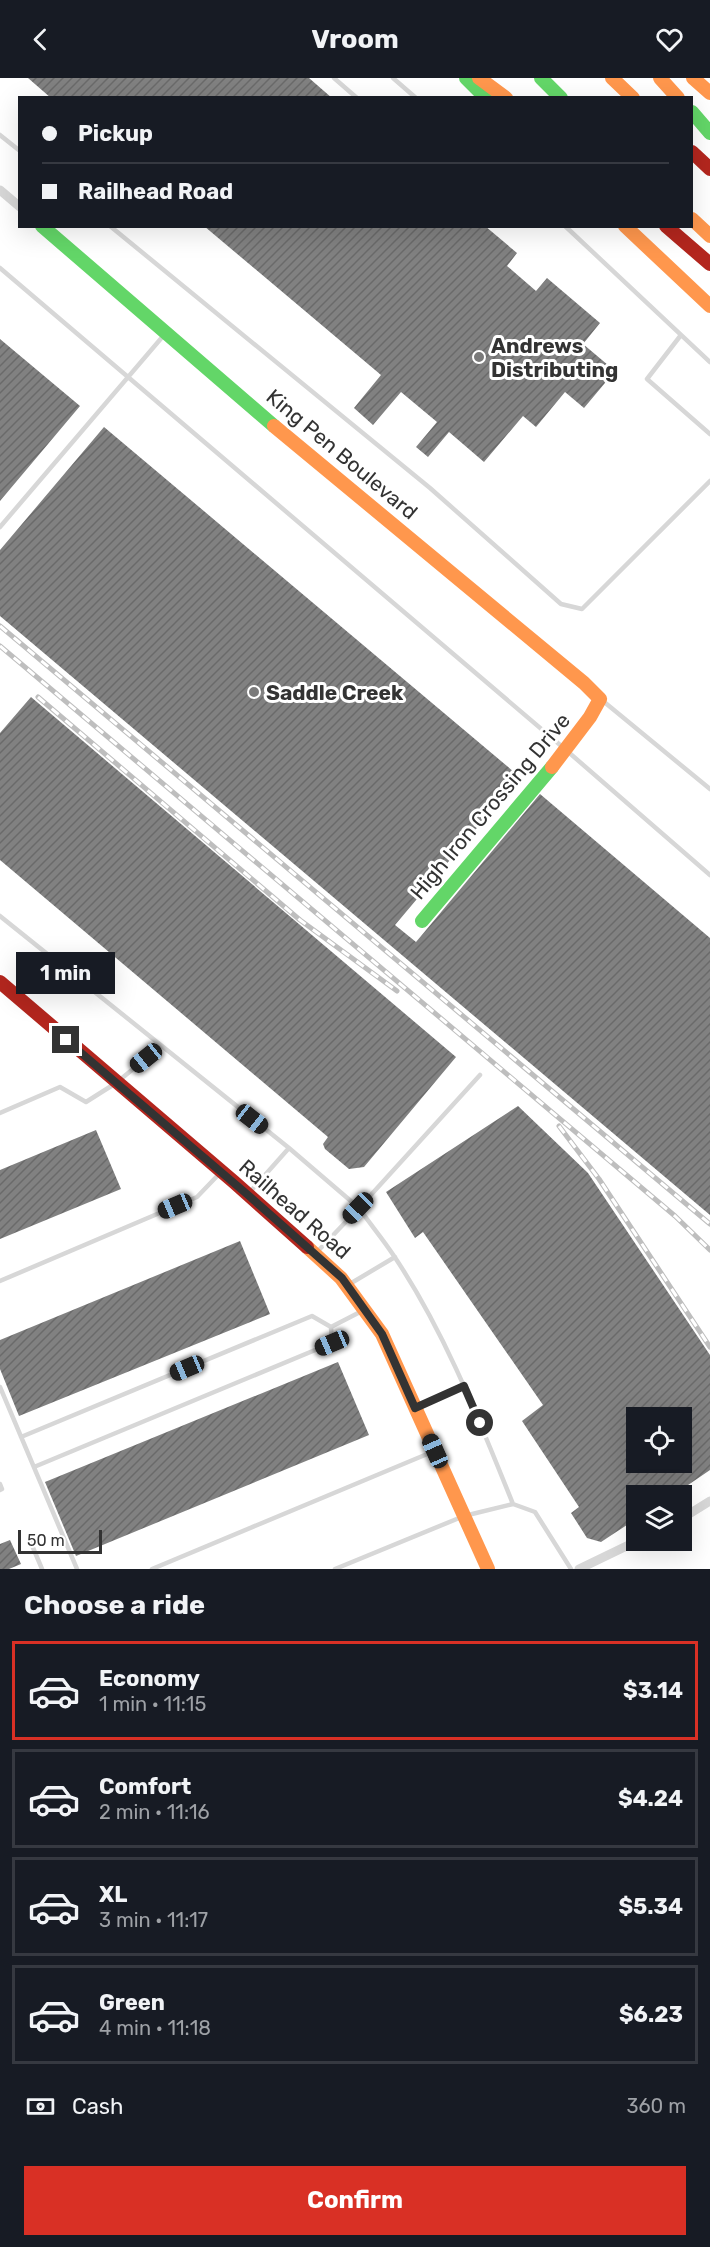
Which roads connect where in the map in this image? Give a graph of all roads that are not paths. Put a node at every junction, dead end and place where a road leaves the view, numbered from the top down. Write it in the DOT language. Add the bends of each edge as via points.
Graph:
graph roads {
  1 [pos="334,78"];
  2 [pos="393,78"];
  3 [pos="466,78"];
  4 [pos="479,78"];
  5 [pos="541,78"];
  6 [pos="612,78"];
  7 [pos="660,78"];
  8 [pos="693,78"];
  9 [pos="710,93"];
  10 [pos="355,96"];
  11 [pos="414,96"];
  12 [pos="484,96"];
  13 [pos="503,96"];
  14 [pos="559,96"];
  15 [pos="631,96"];
  16 [pos="676,96"];
  17 [pos="693,113"];
  18 [pos="710,133"];
  19 [pos="0,135"];
  20 [pos="18,149"];
  21 [pos="693,153"];
  22 [pos="710,169"];
  23 [pos="0,190"];
  24 [pos="18,205"];
  25 [pos="693,220"];
  26 [pos="44,228"];
  27 [pos="112,228"];
  28 [pos="567,228"];
  29 [pos="627,228"];
  30 [pos="668,228"];
  31 [pos="710,236"];
  32 [pos="710,264"];
  33 [pos="0,268"];
  34 [pos="710,306"];
  35 [pos="166,333"];
  36 [pos="681,335"];
  37 [pos="710,362"];
  38 [pos="128,377"];
  39 [pos="710,434"];
  40 [pos="710,482"];
  41 [pos="0,528"];
  42 [pos="600,699"];
  43 [pos="566,750"];
  44 [pos="710,789"];
  45 [pos="710,875"];
  46 [pos="0,916"];
  47 [pos="422,921"];
  48 [pos="0,982"];
  49 [pos="161,1046"];
  50 [pos="480,1075"];
  51 [pos="116,1083"];
  52 [pos="0,1113"];
  53 [pos="289,1148"];
  54 [pos="220,1172"];
  55 [pos="248,1195"];
  56 [pos="358,1208"];
  57 [pos="315,1254"];
  58 [pos="394,1257"];
  59 [pos="0,1281"];
  60 [pos="347,1286"];
  61 [pos="364,1309"];
  62 [pos="332,1327"];
  63 [pos="464,1386"];
  64 [pos="0,1387"];
  65 [pos="415,1408"];
  66 [pos="21,1437"];
  67 [pos="435,1451"];
  68 [pos="34,1467"];
  69 [pos="0,1484"];
  70 [pos="0,1490"];
  71 [pos="710,1501"];
  72 [pos="513,1504"];
  73 [pos="692,1512"];
  74 [pos="464,1516"];
  75 [pos="31,1543"];
  76 [pos="626,1546"];
  77 [pos="42,1569"];
  78 [pos="77,1569"];
  79 [pos="152,1569"];
  80 [pos="335,1569"];
  81 [pos="488,1569"];
  82 [pos="571,1569"];
  83 [pos="579,1569"];
  1 -- 10 [label="lane"];
  2 -- 11 [label="lane"];
  3 -- 12 [label="main road"];
  4 -- 13 [label="main road"];
  5 -- 14 [label="main road"];
  6 -- 15 [label="main road"];
  7 -- 16 [label="main road"];
  8 -- 9 [label="main road"];
  17 -- 18 [label="main road"];
  19 -- 20 [label="lane"];
  21 -- 22 [label="main road"];
  23 -- 24 [label="street"];
  25 -- 31 [label="main road"];
  26 -- 35 [label="main road, King Pen Boulevard"];
  27 -- 40 [label="lane" via="430,488 561,604 582,609"];
  28 -- 36 [label="lane"];
  29 -- 34 [label="main road"];
  30 -- 32 [label="main road"];
  33 -- 38 [label="lane"];
  35 -- 38 [label="lane"];
  35 -- 42 [label="main road, King Pen Boulevard"];
  36 -- 37 [label="lane"];
  36 -- 39 [label="lane" via="647,379"];
  38 -- 41 [label="lane"];
  38 -- 43 [label="lane"];
  42 -- 43 [label="main road, High Iron Crossing Drive"];
  42 -- 44 [label="lane"];
  43 -- 45 [label="lane"];
  43 -- 47 [label="main road, High Iron Crossing Drive"];
  46 -- 49 [label="lane"];
  48 -- 51 [label="main road, Railhead Road"];
  49 -- 51 [label="lane"];
  49 -- 53 [label="lane"];
  50 -- 56 [label="lane"];
  51 -- 52 [label="lane" via="86,1102 60,1087"];
  51 -- 54 [label="main road, Railhead Road"];
  53 -- 55 [label="lane"];
  53 -- 56 [label="lane"];
  54 -- 55 [label="main road, Railhead Road"];
  54 -- 59 [label="lane" via="197,1197"];
  55 -- 57 [label="main road, Railhead Road"];
  56 -- 57 [label="lane"];
  56 -- 58 [label="lane"];
  57 -- 60 [label="main road, Railhead Road"];
  58 -- 60 [label="lane"];
  58 -- 63 [label="lane"];
  60 -- 61 [label="main road, Railhead Road"];
  61 -- 62 [label="lane"];
  61 -- 65 [label="main road, Railhead Road" via="382,1334"];
  62 -- 66 [label="lane" via="312,1316"];
  62 -- 68 [label="lane" via="332,1343"];
  63 -- 65 [label="lane"];
  63 -- 72 [label="lane"];
  64 -- 66 [label="lane"];
  65 -- 67 [label="main road, Railhead Road"];
  66 -- 68 [label="lane"];
  67 -- 74 [label="main road, Railhead Road"];
  67 -- 79 [label="lane"];
  68 -- 78 [label="lane"];
  69 -- 70 [label="lane"];
  71 -- 73 [label="street"];
  72 -- 74 [label="lane"];
  72 -- 82 [label="lane" via="535,1512"];
  74 -- 80 [label="lane"];
  74 -- 81 [label="main road, Railhead Road"];
  75 -- 77 [label="lane"];
  76 -- 83 [label="street"];
}
